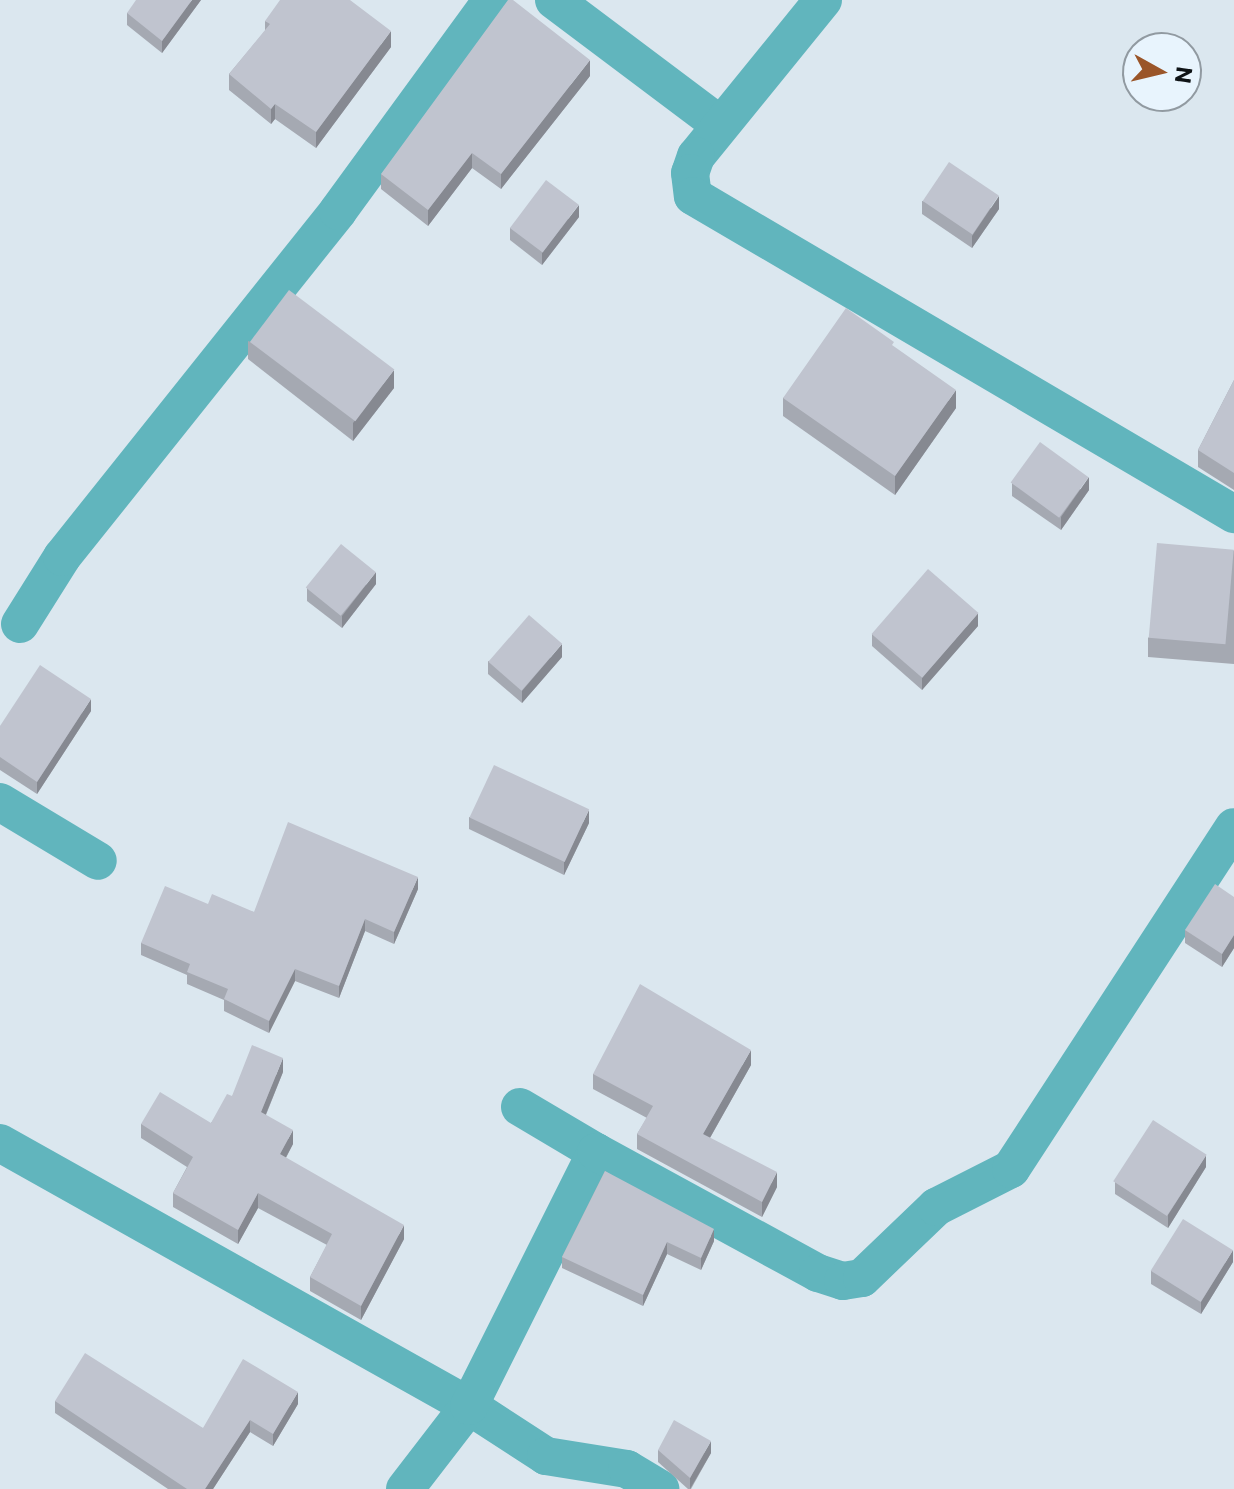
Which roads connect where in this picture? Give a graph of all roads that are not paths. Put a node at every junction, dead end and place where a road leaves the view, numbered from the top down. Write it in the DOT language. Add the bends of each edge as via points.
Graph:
graph roads {
  1 [pos="492,0"];
  2 [pos="554,0"];
  3 [pos="823,0"];
  4 [pos="719,124"];
  5 [pos="1234,514"];
  6 [pos="20,624"];
  7 [pos="0,802"];
  8 [pos="1234,827"];
  9 [pos="98,861"];
  10 [pos="520,1107"];
  11 [pos="0,1143"];
  12 [pos="596,1152"];
  13 [pos="469,1406"];
  14 [pos="405,1489"];
  15 [pos="660,1489"];
  1 -- 6 [label="street" via="338,211 62,557"];
  2 -- 4 [label="street"];
  3 -- 4 [label="street"];
  4 -- 5 [label="street" via="692,164 689,186 700,201"];
  7 -- 9 [label="street"];
  8 -- 12 [label="street" via="1011,1169 936,1207 862,1278 843,1281 818,1273"];
  10 -- 12 [label="street"];
  11 -- 13 [label="street"];
  12 -- 13 [label="street"];
  13 -- 14 [label="street"];
  13 -- 15 [label="street" via="546,1456 627,1469"];
}
